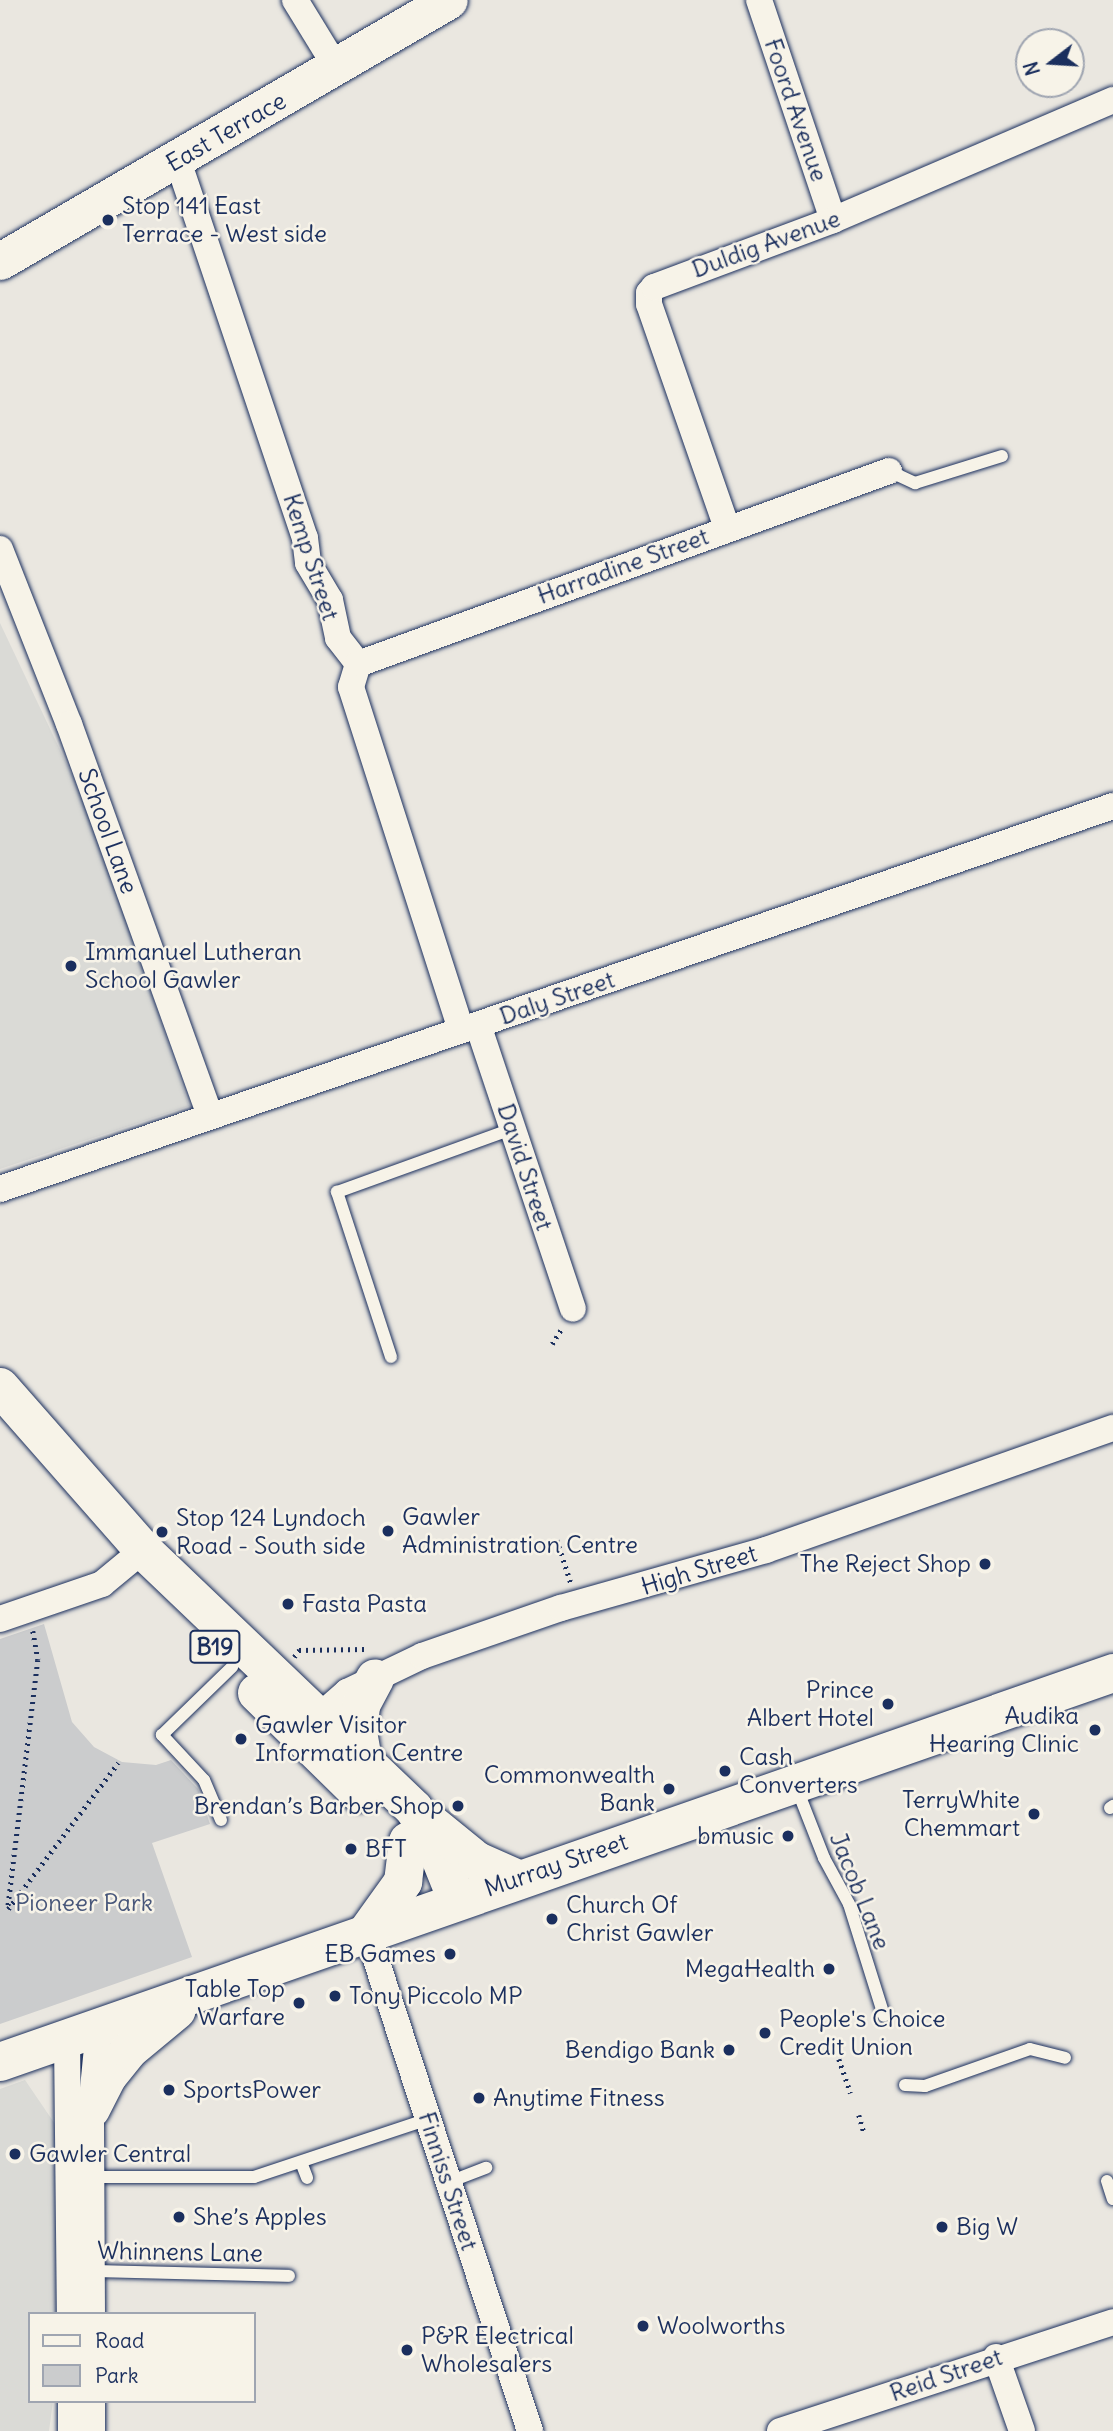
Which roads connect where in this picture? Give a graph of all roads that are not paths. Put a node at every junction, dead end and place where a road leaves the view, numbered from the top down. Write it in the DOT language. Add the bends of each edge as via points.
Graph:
graph roads {
  1 [pos="295,0"];
  2 [pos="449,0"];
  3 [pos="759,0"];
  4 [pos="336,67"];
  5 [pos="1113,100"];
  6 [pos="178,161"];
  7 [pos="833,220"];
  8 [pos="0,261"];
  9 [pos="1002,456"];
  10 [pos="890,471"];
  11 [pos="727,528"];
  12 [pos="0,549"];
  13 [pos="358,664"];
  14 [pos="1113,806"];
  15 [pos="469,1027"];
  16 [pos="209,1115"];
  17 [pos="512,1129"];
  18 [pos="0,1189"];
  19 [pos="573,1309"];
  20 [pos="391,1357"];
  21 [pos="0,1387"];
  22 [pos="1113,1428"];
  23 [pos="143,1550"];
  24 [pos="0,1619"];
  25 [pos="232,1667"];
  26 [pos="1113,1673"];
  27 [pos="375,1679"];
  28 [pos="309,1726"];
  29 [pos="363,1760"];
  30 [pos="795,1782"];
  31 [pos="220,1820"];
  32 [pos="411,1825"];
  33 [pos="518,1879"];
  34 [pos="449,1902"];
  35 [pos="366,1932"];
  36 [pos="202,1992"];
  37 [pos="884,2016"];
  38 [pos="83,2033"];
  39 [pos="1065,2058"];
  40 [pos="7,2059"];
  41 [pos="905,2085"];
  42 [pos="80,2097"];
  43 [pos="428,2119"];
  44 [pos="301,2162"];
  45 [pos="486,2168"];
  46 [pos="92,2177"];
  47 [pos="307,2178"];
  48 [pos="449,2182"];
  49 [pos="1107,2182"];
  50 [pos="1113,2199"];
  51 [pos="81,2271"];
  52 [pos="289,2276"];
  53 [pos="71,2312"];
  54 [pos="91,2312"];
  55 [pos="1113,2322"];
  56 [pos="996,2357"];
  57 [pos="71,2403"];
  58 [pos="92,2403"];
  59 [pos="71,2431"];
  60 [pos="92,2431"];
  61 [pos="530,2431"];
  62 [pos="780,2431"];
  63 [pos="1022,2431"];
  1 -- 4 [label="street"];
  2 -- 4 [label="street, East Terrace"];
  3 -- 7 [label="street, Foord Avenue"];
  4 -- 6 [label="street, East Terrace"];
  5 -- 7 [label="street, Duldig Avenue"];
  6 -- 8 [label="street, East Terrace"];
  6 -- 13 [label="street, Kemp Street" via="305,538 308,563 330,600 338,638"];
  7 -- 11 [label="street, Duldig Avenue" via="664,282 649,293"];
  9 -- 10 [label="lane" via="915,482"];
  10 -- 11 [label="street, Harradine Street"];
  11 -- 13 [label="street, Harradine Street"];
  12 -- 16 [label="street, School Lane" via="69,724"];
  13 -- 15 [label="street" via="351,687"];
  14 -- 15 [label="street, Daly Street"];
  15 -- 16 [label="street, Daly Street"];
  15 -- 17 [label="street, David Street"];
  16 -- 18 [label="street, Daly Street"];
  17 -- 19 [label="street, David Street"];
  17 -- 20 [label="lane" via="337,1192"];
  21 -- 23 [label="main road, B19"];
  22 -- 27 [label="street, High Street" via="766,1550 561,1608 422,1656"];
  23 -- 24 [label="street" via="102,1584"];
  23 -- 25 [label="main road, B19" via="184,1611"];
  23 -- 28 [label="main road, B19"];
  25 -- 28 [label="main road, B19"];
  25 -- 31 [label="lane" via="162,1735 204,1780"];
  26 -- 30 [label="main road, Murray Street"];
  27 -- 28 [label="street, High Street" via="347,1692"];
  27 -- 29 [label="main road" via="361,1705 358,1731"];
  28 -- 29 [label="main road, B19"];
  28 -- 32 [label="main road, B19"];
  29 -- 32 [label="main road, B19"];
  30 -- 33 [label="main road, Murray Street"];
  30 -- 37 [label="lane, Jacob Lane" via="824,1858 849,1904"];
  32 -- 33 [label="main road, B19"];
  32 -- 34 [label="main road, B19" via="424,1860"];
  32 -- 35 [label="main road" via="403,1882"];
  33 -- 34 [label="main road, Murray Street"];
  34 -- 35 [label="main road, Murray Street"];
  35 -- 36 [label="main road, Murray Street"];
  35 -- 43 [label="street, Finniss Street"];
  36 -- 38 [label="main road, Murray Street"];
  36 -- 42 [label="main road" via="134,2045 108,2076"];
  38 -- 40 [label="main road, Murray Street"];
  38 -- 42 [label="street"];
  39 -- 41 [label="lane" via="1030,2049 925,2086"];
  40 -- 42 [label="street" via="42,2060"];
  42 -- 46 [label="street"];
  42 -- 51 [label="street"];
  43 -- 44 [label="lane"];
  43 -- 48 [label="street, Finniss Street"];
  44 -- 46 [label="lane" via="236,2179"];
  44 -- 47 [label="lane"];
  45 -- 48 [label="lane"];
  46 -- 51 [label="street"];
  48 -- 61 [label="street, Finniss Street"];
  49 -- 50 [label="lane"];
  51 -- 52 [label="lane, Whinnens Lane"];
  51 -- 53 [label="street"];
  51 -- 54 [label="street"];
  55 -- 56 [label="street, Reid Street"];
  56 -- 62 [label="street, Reid Street"];
  56 -- 63 [label="street"];
  57 -- 59 [label="street"];
  58 -- 60 [label="street"];
}
